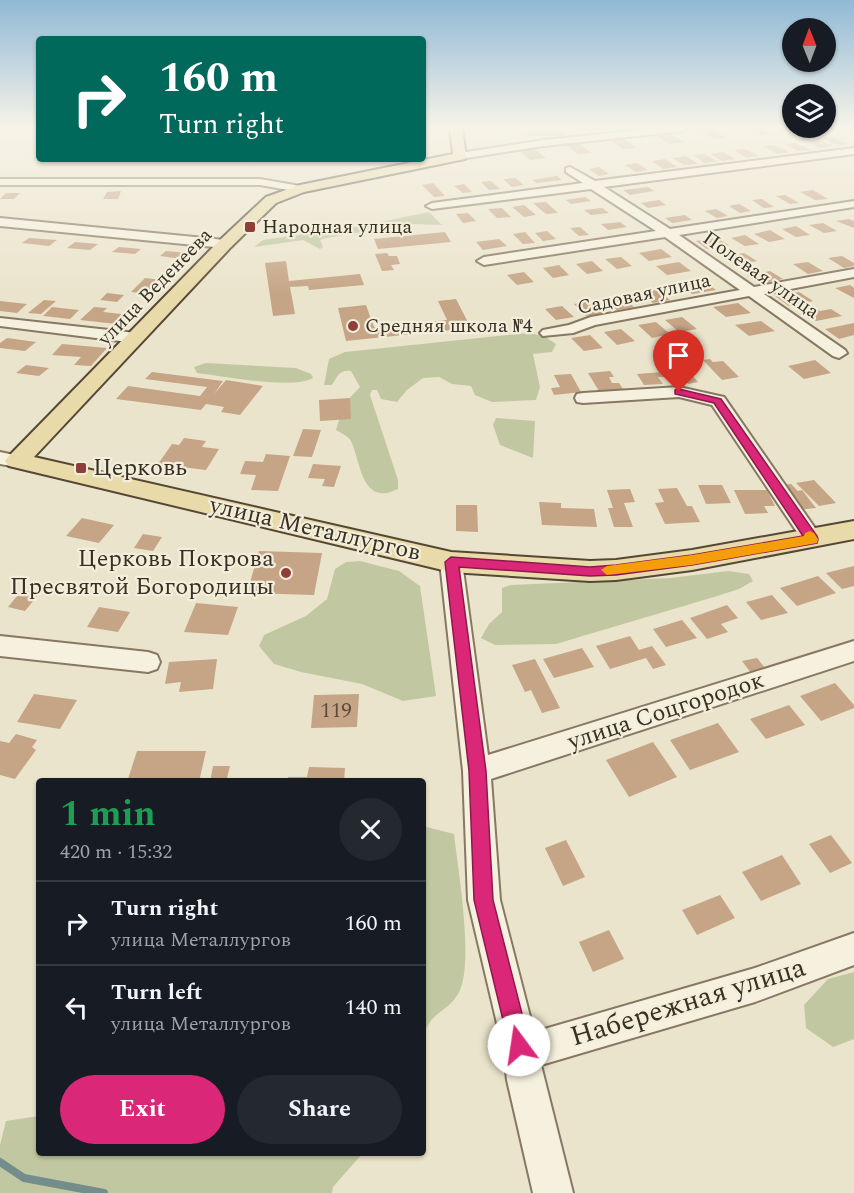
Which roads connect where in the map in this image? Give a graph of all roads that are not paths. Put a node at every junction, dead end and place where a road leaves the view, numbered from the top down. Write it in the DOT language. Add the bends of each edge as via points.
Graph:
graph roads {
  1 [pos="270,184"];
  2 [pos="326,184"];
  3 [pos="594,184"];
  4 [pos="616,184"];
  5 [pos="598,186"];
  6 [pos="300,189"];
  7 [pos="854,204"];
  8 [pos="432,206"];
  9 [pos="0,222"];
  10 [pos="668,233"];
  11 [pos="225,244"];
  12 [pos="484,261"];
  13 [pos="854,273"];
  14 [pos="752,292"];
  15 [pos="0,322"];
  16 [pos="548,333"];
  17 [pos="136,338"];
  18 [pos="838,353"];
  19 [pos="584,398"];
  20 [pos="9,460"];
  21 [pos="854,530"];
  22 [pos="812,539"];
  23 [pos="451,562"];
  24 [pos="0,646"];
  25 [pos="854,651"];
  26 [pos="148,662"];
  27 [pos="477,771"];
  28 [pos="854,949"];
  29 [pos="522,1053"];
  30 [pos="553,1193"];
  1 -- 6 [label="street"];
  2 -- 6 [label="main road, улица Веденеева"];
  3 -- 5 [label="street, Полевая улица"];
  4 -- 5 [label="street"];
  5 -- 8 [label="street"];
  5 -- 10 [label="street, Полевая улица"];
  6 -- 11 [label="main road, улица Веденеева" via="271,200"];
  7 -- 10 [label="street"];
  9 -- 11 [label="street"];
  10 -- 12 [label="street"];
  10 -- 14 [label="street, Полевая улица"];
  11 -- 17 [label="main road, улица Веденеева"];
  13 -- 14 [label="street, Садовая улица"];
  14 -- 16 [label="street, Садовая улица" via="591,321"];
  14 -- 18 [label="street, Полевая улица"];
  15 -- 17 [label="street"];
  17 -- 20 [label="main road, улица Веденеева"];
  19 -- 22 [label="street" via="679,392 718,401"];
  20 -- 23 [label="main road, улица Металлургов"];
  21 -- 22 [label="main road, улица Металлургов"];
  22 -- 23 [label="main road, улица Металлургов" via="616,570"];
  23 -- 27 [label="street"];
  24 -- 26 [label="street"];
  25 -- 27 [label="street, улица Соцгородок"];
  27 -- 29 [label="street" via="484,900"];
  28 -- 29 [label="street, Набережная улица" via="755,985"];
  29 -- 30 [label="street"];
}
